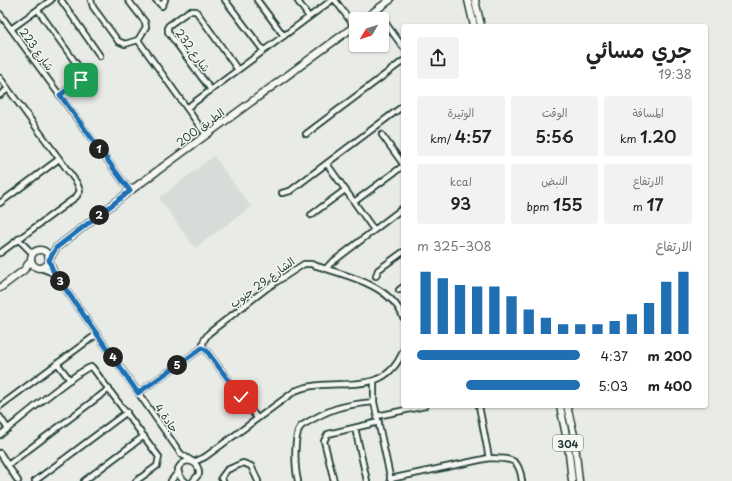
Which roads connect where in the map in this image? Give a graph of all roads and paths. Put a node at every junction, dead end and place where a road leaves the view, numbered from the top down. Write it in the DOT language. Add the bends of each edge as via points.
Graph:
graph roads {
  1 [pos="51,0"];
  2 [pos="61,0"];
  3 [pos="91,0"];
  4 [pos="128,0"];
  5 [pos="156,0"];
  6 [pos="165,0"];
  7 [pos="225,0"];
  8 [pos="257,0"];
  9 [pos="297,0"];
  10 [pos="333,0"];
  11 [pos="390,0"];
  12 [pos="468,0"];
  13 [pos="475,0"];
  14 [pos="38,10"];
  15 [pos="376,10"];
  16 [pos="373,12"];
  17 [pos="0,14"];
  18 [pos="309,17"];
  19 [pos="349,19"];
  20 [pos="474,24"];
  21 [pos="481,24"];
  22 [pos="11,29"];
  23 [pos="349,30"];
  24 [pos="284,36"];
  25 [pos="138,40"];
  26 [pos="401,44"];
  27 [pos="264,50"];
  28 [pos="100,56"];
  29 [pos="401,63"];
  30 [pos="238,70"];
  31 [pos="0,78"];
  32 [pos="8,89"];
  33 [pos="211,90"];
  34 [pos="0,95"];
  35 [pos="60,95"];
  36 [pos="188,107"];
  37 [pos="401,108"];
  38 [pos="306,134"];
  39 [pos="206,135"];
  40 [pos="382,135"];
  41 [pos="59,159"];
  42 [pos="401,162"];
  43 [pos="327,164"];
  44 [pos="401,167"];
  45 [pos="345,190"];
  46 [pos="130,191"];
  47 [pos="282,193"];
  48 [pos="354,202"];
  49 [pos="0,203"];
  50 [pos="401,210"];
  51 [pos="311,215"];
  52 [pos="374,230"];
  53 [pos="18,239"];
  54 [pos="56,248"];
  55 [pos="41,250"];
  56 [pos="0,253"];
  57 [pos="401,253"];
  58 [pos="32,257"];
  59 [pos="49,260"];
  60 [pos="39,268"];
  61 [pos="24,270"];
  62 [pos="330,271"];
  63 [pos="55,274"];
  64 [pos="376,276"];
  65 [pos="0,288"];
  66 [pos="401,308"];
  67 [pos="97,334"];
  68 [pos="202,348"];
  69 [pos="401,355"];
  70 [pos="57,363"];
  71 [pos="70,380"];
  72 [pos="374,382"];
  73 [pos="366,383"];
  74 [pos="109,389"];
  75 [pos="138,393"];
  76 [pos="372,393"];
  77 [pos="374,402"];
  78 [pos="0,406"];
  79 [pos="416,408"];
  80 [pos="479,408"];
  81 [pos="560,408"];
  82 [pos="568,408"];
  83 [pos="127,412"];
  84 [pos="378,416"];
  85 [pos="0,417"];
  86 [pos="258,418"];
  87 [pos="379,422"];
  88 [pos="355,428"];
  89 [pos="8,429"];
  90 [pos="0,435"];
  91 [pos="144,436"];
  92 [pos="0,452"];
  93 [pos="182,454"];
  94 [pos="205,457"];
  95 [pos="489,458"];
  96 [pos="193,462"];
  97 [pos="182,463"];
  98 [pos="8,465"];
  99 [pos="199,468"];
  100 [pos="178,472"];
  101 [pos="197,479"];
  102 [pos="183,480"];
  103 [pos="391,480"];
  104 [pos="18,481"];
  105 [pos="35,481"];
  106 [pos="84,481"];
  107 [pos="136,481"];
  108 [pos="171,481"];
  109 [pos="193,481"];
  110 [pos="223,481"];
  111 [pos="258,481"];
  112 [pos="298,481"];
  113 [pos="334,481"];
  114 [pos="367,481"];
  115 [pos="522,481"];
  116 [pos="572,481"];
  117 [pos="580,481"];
  1 -- 14 [label="street"];
  2 -- 28 [label="street"];
  3 -- 25 [label="street" via="120,42 125,44"];
  4 -- 25 [label="street" via="146,26"];
  5 -- 6 [label="street" via="162,6"];
  7 -- 27 [label="street"];
  8 -- 24 [label="street"];
  9 -- 18 [label="street"];
  10 -- 18 [label="street"];
  10 -- 19 [label="street"];
  11 -- 15 [label="main road"];
  12 -- 20 [label="main road"];
  13 -- 21 [label="main road"];
  14 -- 22 [label="street"];
  14 -- 35 [label="street" via="83,71 82,79"];
  15 -- 16 [label="main road"];
  15 -- 26 [label="street"];
  17 -- 22 [label="street, شارع 223"];
  18 -- 24 [label="street"];
  22 -- 35 [label="street, شارع 223"];
  23 -- 39 [label="main road, الطريق 200"];
  24 -- 27 [label="street"];
  25 -- 36 [label="street"];
  27 -- 30 [label="street"];
  29 -- 38 [label="street"];
  30 -- 33 [label="street"];
  30 -- 33 [label="street, شارع 232" via="196,12 189,11 168,26 168,32"];
  31 -- 32 [label="street"];
  32 -- 34 [label="street"];
  32 -- 41 [label="street"];
  33 -- 36 [label="street"];
  35 -- 46 [label="street, شارع 223"];
  36 -- 39 [label="street"];
  37 -- 43 [label="street"];
  39 -- 46 [label="main road, الطريق 200"];
  40 -- 42 [label="street"];
  41 -- 49 [label="street"];
  41 -- 53 [label="street" via="80,191 76,197"];
  43 -- 45 [label="street"];
  43 -- 47 [label="street" via="290,191"];
  44 -- 48 [label="street"];
  45 -- 48 [label="street"];
  45 -- 51 [label="street"];
  46 -- 54 [label="main road, الطريق 200"];
  48 -- 52 [label="street"];
  50 -- 52 [label="street"];
  52 -- 62 [label="street" via="335,260"];
  53 -- 56 [label="street"];
  53 -- 58 [label="street"];
  54 -- 55 [label="main road"];
  54 -- 59 [label="main road, الطريق 200"];
  55 -- 58 [label="main road"];
  55 -- 59 [label="main road" via="47,254"];
  57 -- 64 [label="street" via="378,270"];
  58 -- 60 [label="main road"];
  58 -- 61 [label="main road"];
  59 -- 60 [label="main road" via="46,266"];
  59 -- 63 [label="street, جادة 4"];
  60 -- 61 [label="main road"];
  60 -- 63 [label="street"];
  61 -- 65 [label="main road"];
  62 -- 66 [label="street, الشارع 29 جنوب" via="378,289"];
  62 -- 68 [label="street, الشارع 29 جنوب" via="311,264 300,265 209,333"];
  63 -- 67 [label="street, جادة 4"];
  67 -- 70 [label="street"];
  67 -- 75 [label="street, جادة 4"];
  68 -- 75 [label="street"];
  68 -- 86 [label="street"];
  69 -- 72 [label="street" via="395,366"];
  70 -- 71 [label="street"];
  70 -- 78 [label="street"];
  71 -- 74 [label="street" via="91,366"];
  71 -- 89 [label="street"];
  72 -- 73 [label="street"];
  72 -- 76 [label="street"];
  73 -- 76 [label="street"];
  73 -- 86 [label="street" via="307,387 295,391"];
  74 -- 83 [label="street"];
  74 -- 98 [label="street"];
  75 -- 93 [label="street, جادة 4"];
  76 -- 77 [label="street"];
  77 -- 84 [label="street"];
  77 -- 112 [label="street" via="329,410 298,429 295,469"];
  79 -- 84 [label="street"];
  80 -- 95 [label="street"];
  81 -- 116 [label="main road, 304"];
  82 -- 117 [label="main road, 304"];
  83 -- 91 [label="street"];
  83 -- 105 [label="street"];
  84 -- 87 [label="street"];
  85 -- 89 [label="street"];
  86 -- 94 [label="street"];
  87 -- 88 [label="street"];
  87 -- 103 [label="street"];
  88 -- 113 [label="street" via="326,436 324,441"];
  88 -- 114 [label="street"];
  89 -- 90 [label="street"];
  91 -- 106 [label="street"];
  91 -- 107 [label="street" via="160,460 157,466"];
  92 -- 98 [label="street"];
  93 -- 96 [label="street, جادة 4"];
  93 -- 97 [label="street"];
  94 -- 96 [label="street"];
  94 -- 99 [label="street"];
  95 -- 103 [label="street"];
  95 -- 115 [label="street" via="508,458 514,461 520,468"];
  96 -- 97 [label="street"];
  96 -- 99 [label="street, جادة 4"];
  97 -- 100 [label="street"];
  98 -- 104 [label="street"];
  99 -- 101 [label="street"];
  100 -- 102 [label="street"];
  100 -- 108 [label="street"];
  101 -- 109 [label="street"];
  102 -- 108 [label="street"];
  110 -- 111 [label="street" via="223,473 243,463 251,466"];
}
